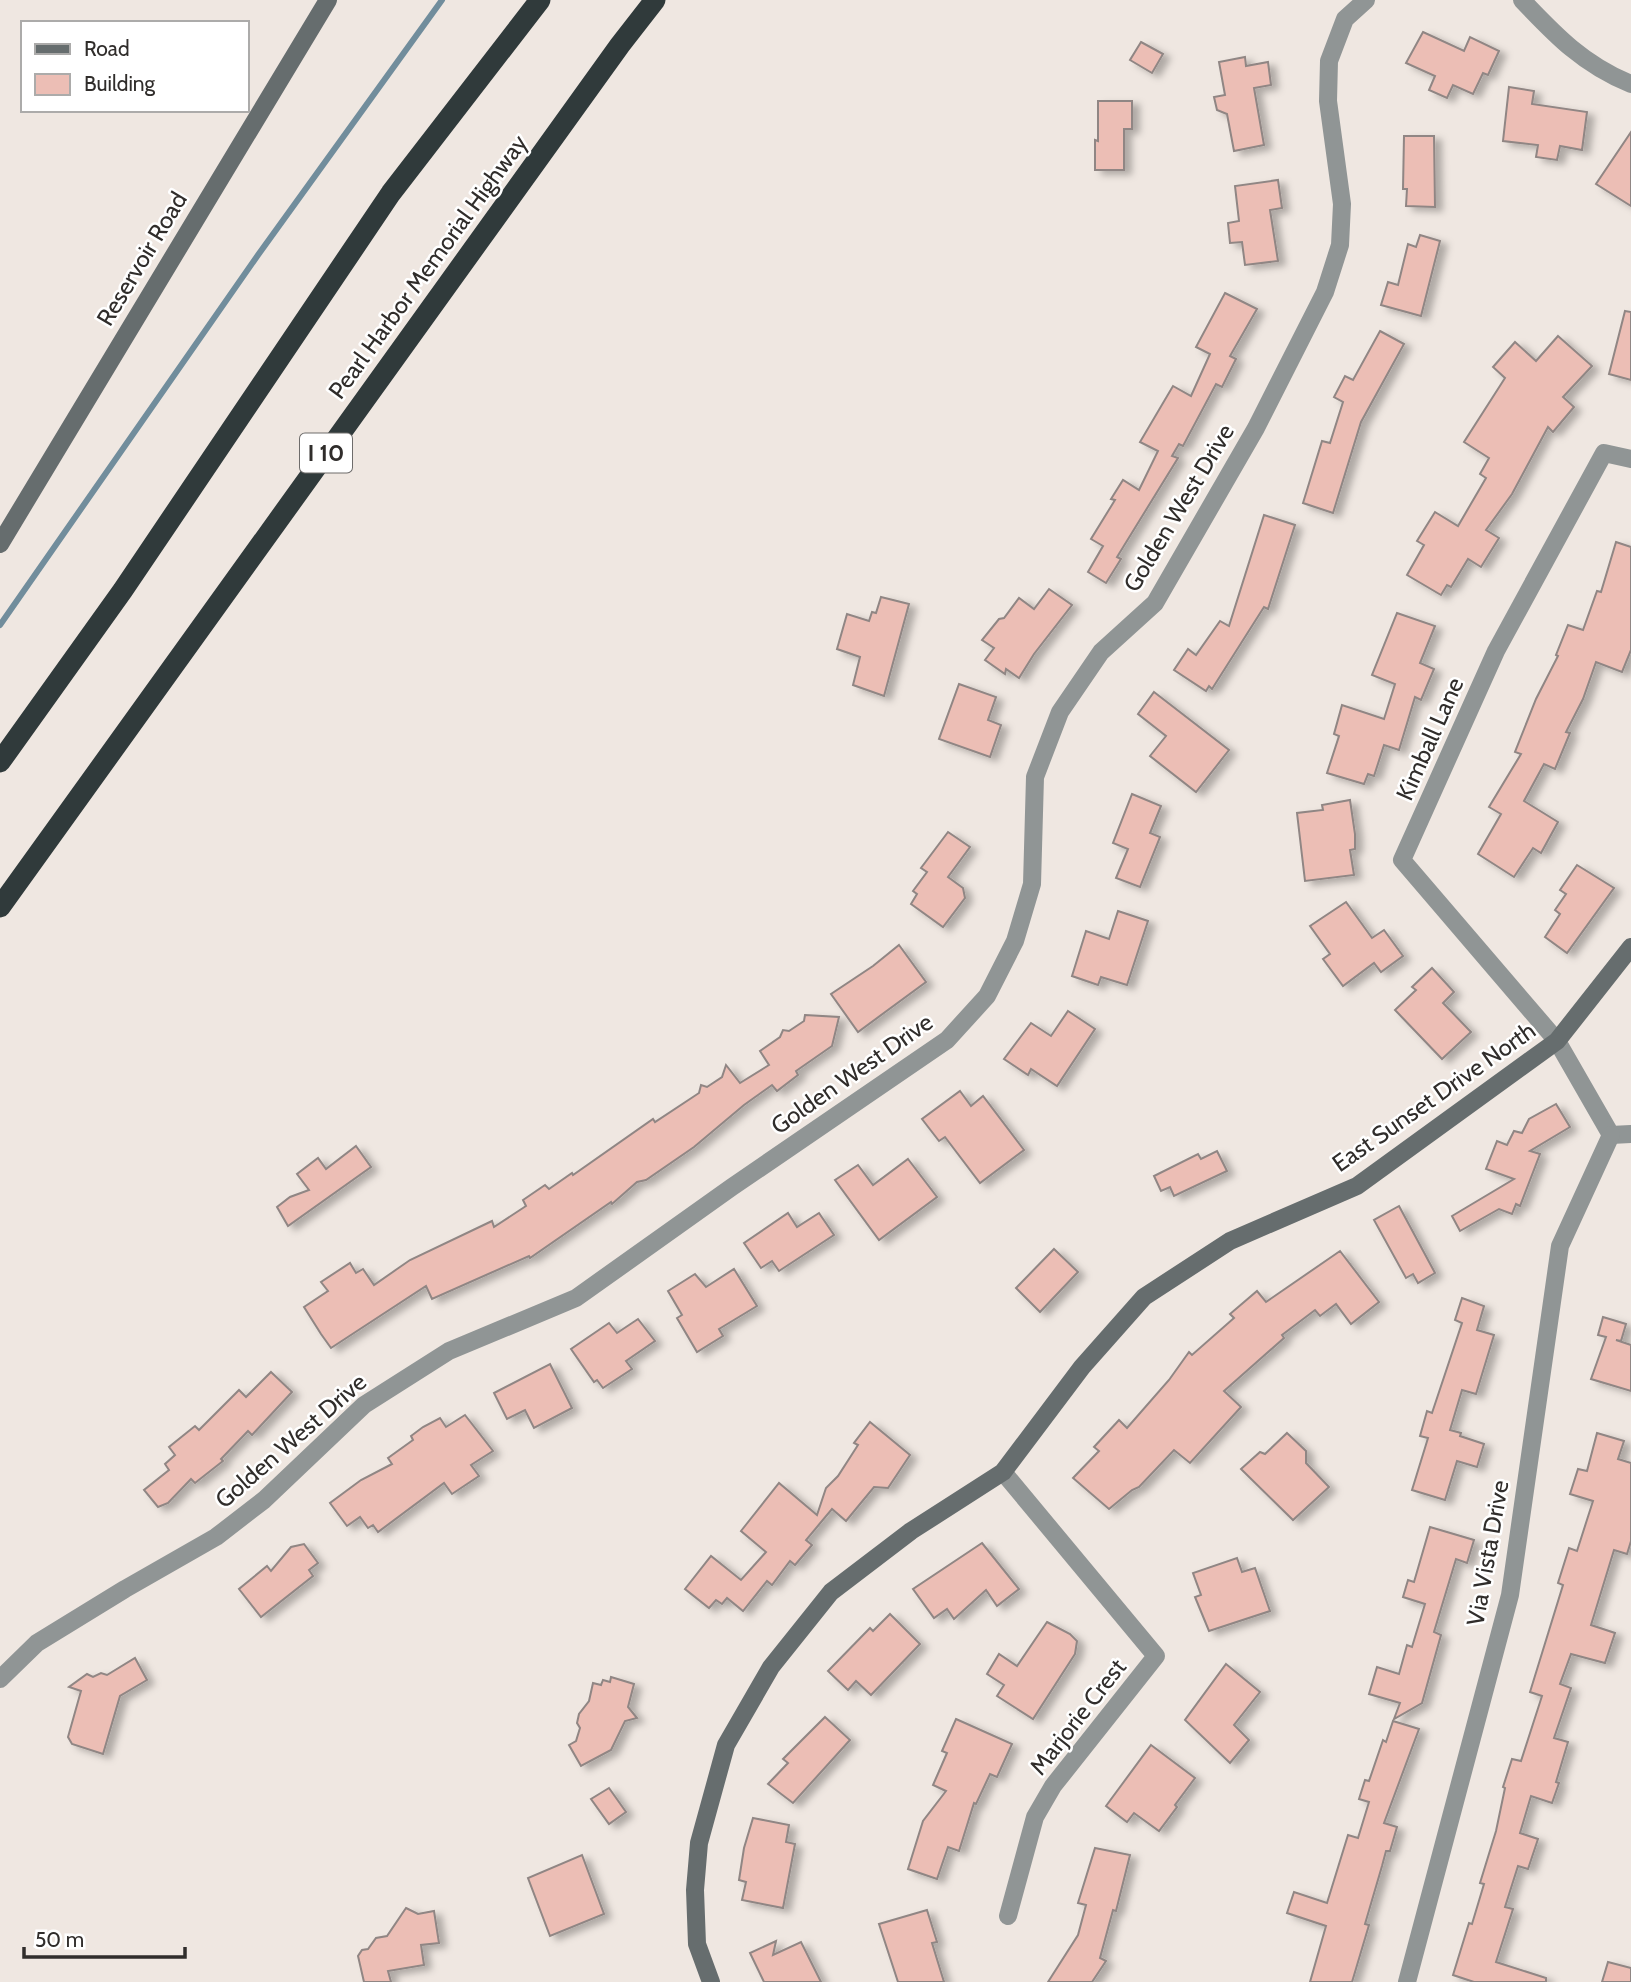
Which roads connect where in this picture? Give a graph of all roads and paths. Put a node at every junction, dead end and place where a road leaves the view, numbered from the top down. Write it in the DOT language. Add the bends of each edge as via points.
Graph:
graph roads {
  1 [pos="328,0"];
  2 [pos="540,0"];
  3 [pos="654,0"];
  4 [pos="1366,0"];
  5 [pos="1522,0"];
  6 [pos="1631,84"];
  7 [pos="1631,459"];
  8 [pos="0,544"];
  9 [pos="0,762"];
  10 [pos="0,907"];
  11 [pos="1631,947"];
  12 [pos="1557,1041"];
  13 [pos="1631,1134"];
  14 [pos="1611,1135"];
  15 [pos="1003,1472"];
  16 [pos="0,1679"];
  17 [pos="1009,1916"];
  18 [pos="711,1982"];
  19 [pos="1407,1982"];
  1 -- 8 [label="street, Reservoir Road"];
  2 -- 9 [label="highway" via="391,193 123,590"];
  3 -- 10 [label="highway, Pearl Harbor Memorial Highway / I 10"];
  4 -- 16 [label="street, Golden West Drive" via="1345,19 1329,61 1328,101 1342,204 1340,245 1325,292 1256,428 1154,603 1101,652 1060,712 1035,777 1032,884 1016,941 987,996 947,1040 576,1298 449,1351 364,1405 264,1500 216,1538 37,1643"];
  5 -- 6 [label="street" via="1566,46 1606,74"];
  7 -- 12 [label="street, Kimball Lane" via="1604,453 1496,651 1402,860"];
  11 -- 12 [label="street, East Sunset Drive North"];
  12 -- 14 [label="street"];
  12 -- 15 [label="street, East Sunset Drive North" via="1357,1186 1230,1241 1144,1297 1082,1367"];
  13 -- 14 [label="street"];
  14 -- 19 [label="street, Via Vista Drive" via="1560,1246 1510,1595"];
  15 -- 17 [label="street, Marjorie Crest" via="1156,1656 1035,1817"];
  15 -- 18 [label="street, East Sunset Drive North" via="911,1531 831,1592 771,1667 726,1745 699,1843 695,1890 697,1944"];
}
